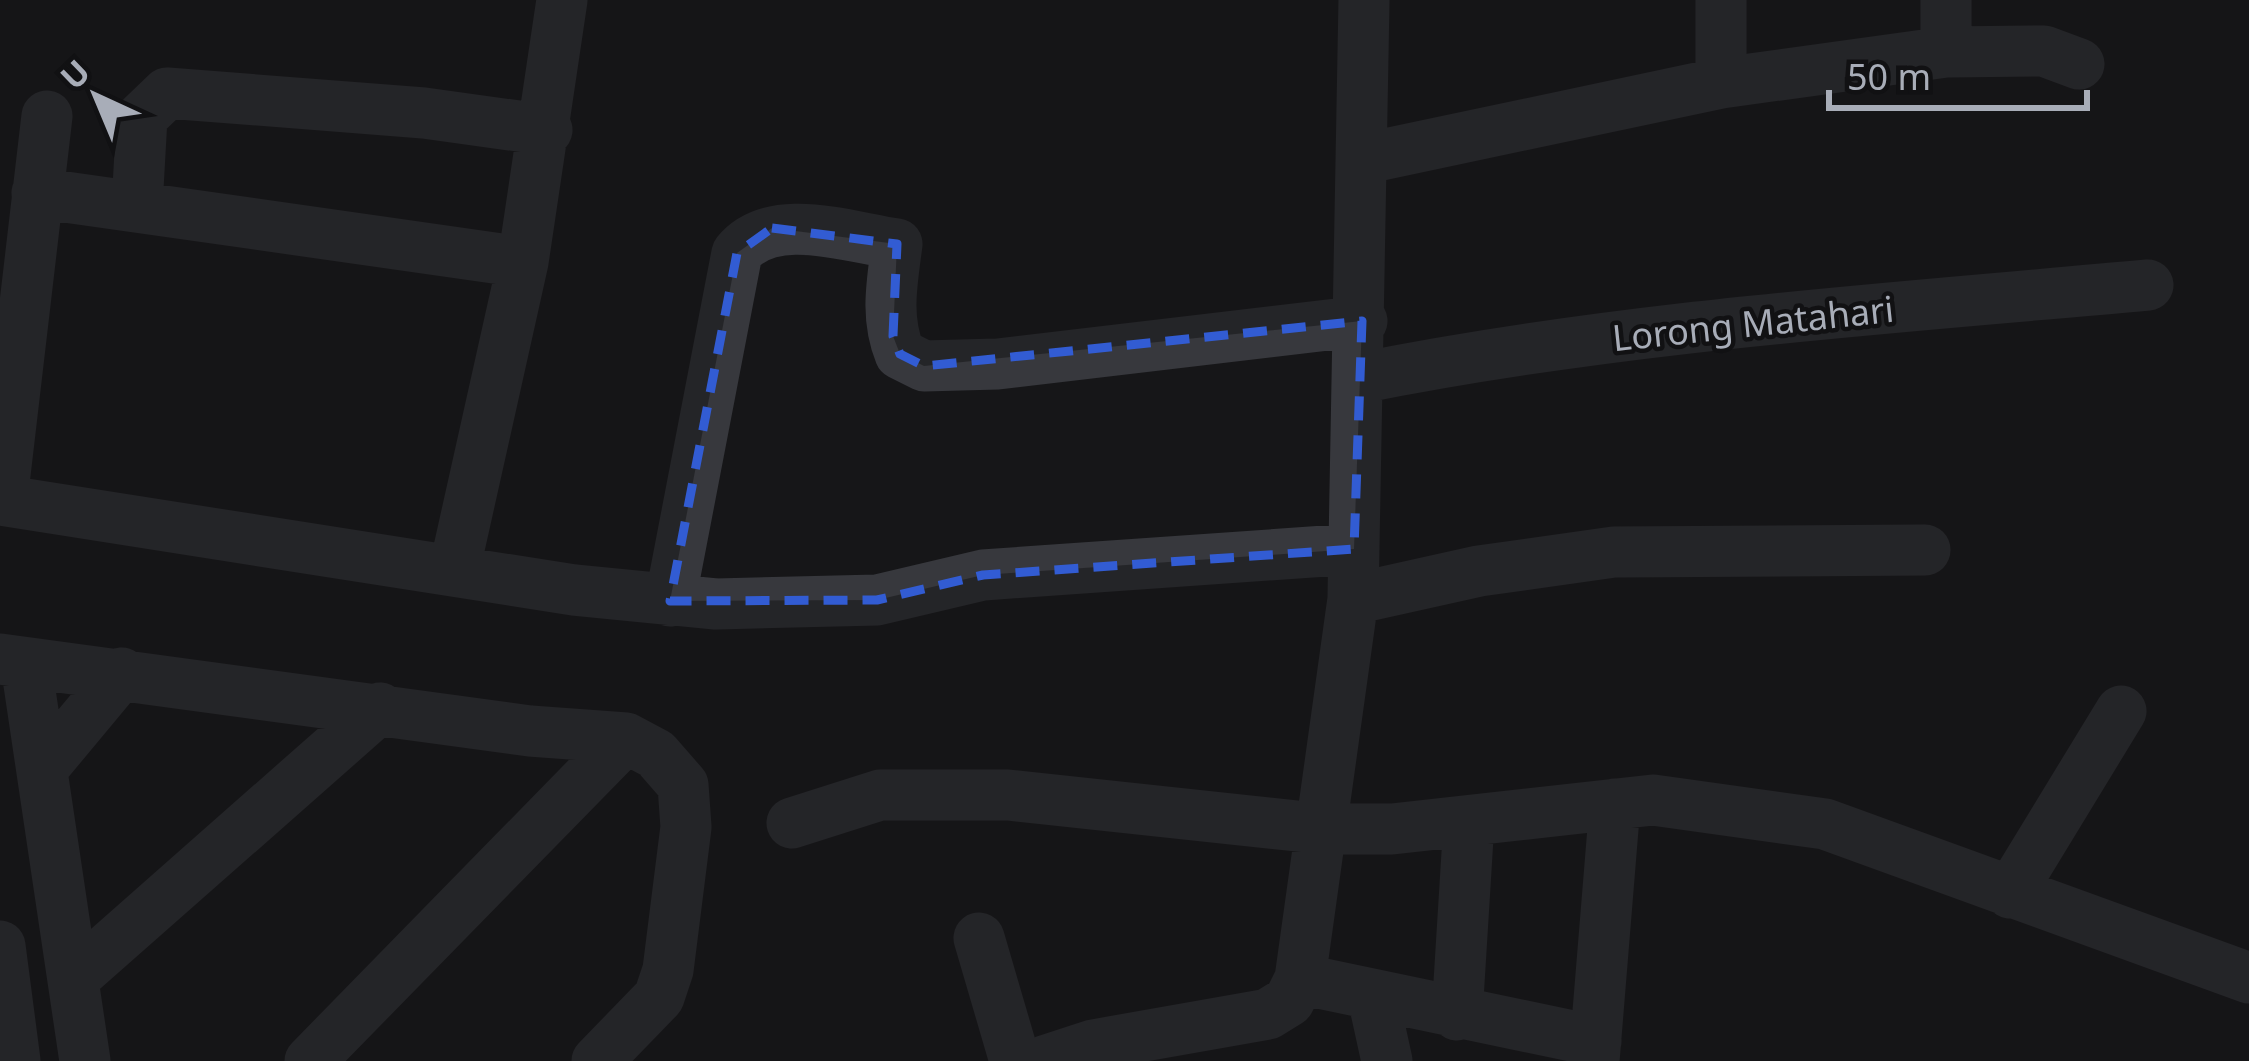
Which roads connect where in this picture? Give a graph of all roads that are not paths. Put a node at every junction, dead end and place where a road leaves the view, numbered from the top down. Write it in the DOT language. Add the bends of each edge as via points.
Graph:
graph roads {
  1 [pos="562,0"];
  2 [pos="1364,0"];
  3 [pos="1721,0"];
  4 [pos="1946,0"];
  5 [pos="1946,52"];
  6 [pos="2079,64"];
  7 [pos="1721,83"];
  8 [pos="47,116"];
  9 [pos="547,130"];
  10 [pos="1362,159"];
  11 [pos="37,193"];
  12 [pos="136,206"];
  13 [pos="523,262"];
  14 [pos="2149,286"];
  15 [pos="1361,321"];
  16 [pos="1360,379"];
  17 [pos="1,500"];
  18 [pos="1354,549"];
  19 [pos="1925,550"];
  20 [pos="454,571"];
  21 [pos="1353,599"];
  22 [pos="670,601"];
  23 [pos="13,662"];
  24 [pos="122,673"];
  25 [pos="380,708"];
  26 [pos="2121,711"];
  27 [pos="626,738"];
  28 [pos="42,770"];
  29 [pos="1615,804"];
  30 [pos="1469,820"];
  31 [pos="792,823"];
  32 [pos="1325,830"];
  33 [pos="2010,893"];
  34 [pos="979,938"];
  35 [pos="0,946"];
  36 [pos="75,977"];
  37 [pos="2249,978"];
  38 [pos="1300,979"];
  39 [pos="1373,997"];
  40 [pos="1457,1015"];
  41 [pos="1595,1051"];
  42 [pos="15,1061"];
  43 [pos="85,1061"];
  44 [pos="310,1061"];
  45 [pos="597,1061"];
  46 [pos="1016,1061"];
  47 [pos="1044,1061"];
  48 [pos="1387,1061"];
  1 -- 9 [label="street"];
  2 -- 10 [label="street"];
  3 -- 7 [label="street"];
  4 -- 5 [label="street"];
  5 -- 6 [label="street" via="2044,51"];
  5 -- 7 [label="street"];
  7 -- 10 [label="street"];
  8 -- 11 [label="street"];
  9 -- 12 [label="street" via="167,93 142,118"];
  9 -- 13 [label="street"];
  10 -- 15 [label="street"];
  11 -- 12 [label="street"];
  11 -- 17 [label="street"];
  12 -- 13 [label="street"];
  13 -- 20 [label="street"];
  14 -- 16 [label="street, Lorong Matahari" via="1729,323 1489,352"];
  15 -- 16 [label="street"];
  15 -- 22 [label="street" via="924,366 900,354 893,336 897,244 772,228 737,253"];
  16 -- 18 [label="street"];
  17 -- 20 [label="street"];
  18 -- 21 [label="street"];
  18 -- 22 [label="street" via="983,575 877,600"];
  19 -- 21 [label="street" via="1614,552"];
  20 -- 22 [label="street"];
  21 -- 32 [label="street"];
  23 -- 24 [label="street"];
  23 -- 28 [label="street"];
  24 -- 25 [label="street"];
  24 -- 28 [label="street"];
  25 -- 27 [label="street"];
  25 -- 36 [label="street"];
  26 -- 33 [label="street"];
  27 -- 44 [label="street"];
  27 -- 45 [label="street" via="674,769 686,827 659,997"];
  28 -- 36 [label="street"];
  29 -- 30 [label="street"];
  29 -- 33 [label="street" via="1653,800 1826,824"];
  29 -- 41 [label="street"];
  30 -- 32 [label="street"];
  30 -- 40 [label="street"];
  31 -- 32 [label="street" via="880,795 1008,795"];
  32 -- 38 [label="street"];
  33 -- 37 [label="street"];
  34 -- 46 [label="street"];
  35 -- 42 [label="street"];
  36 -- 43 [label="street"];
  38 -- 39 [label="street"];
  38 -- 47 [label="street" via="1289,1001 1268,1014"];
  39 -- 40 [label="street"];
  39 -- 48 [label="street"];
  40 -- 41 [label="street"];
}
